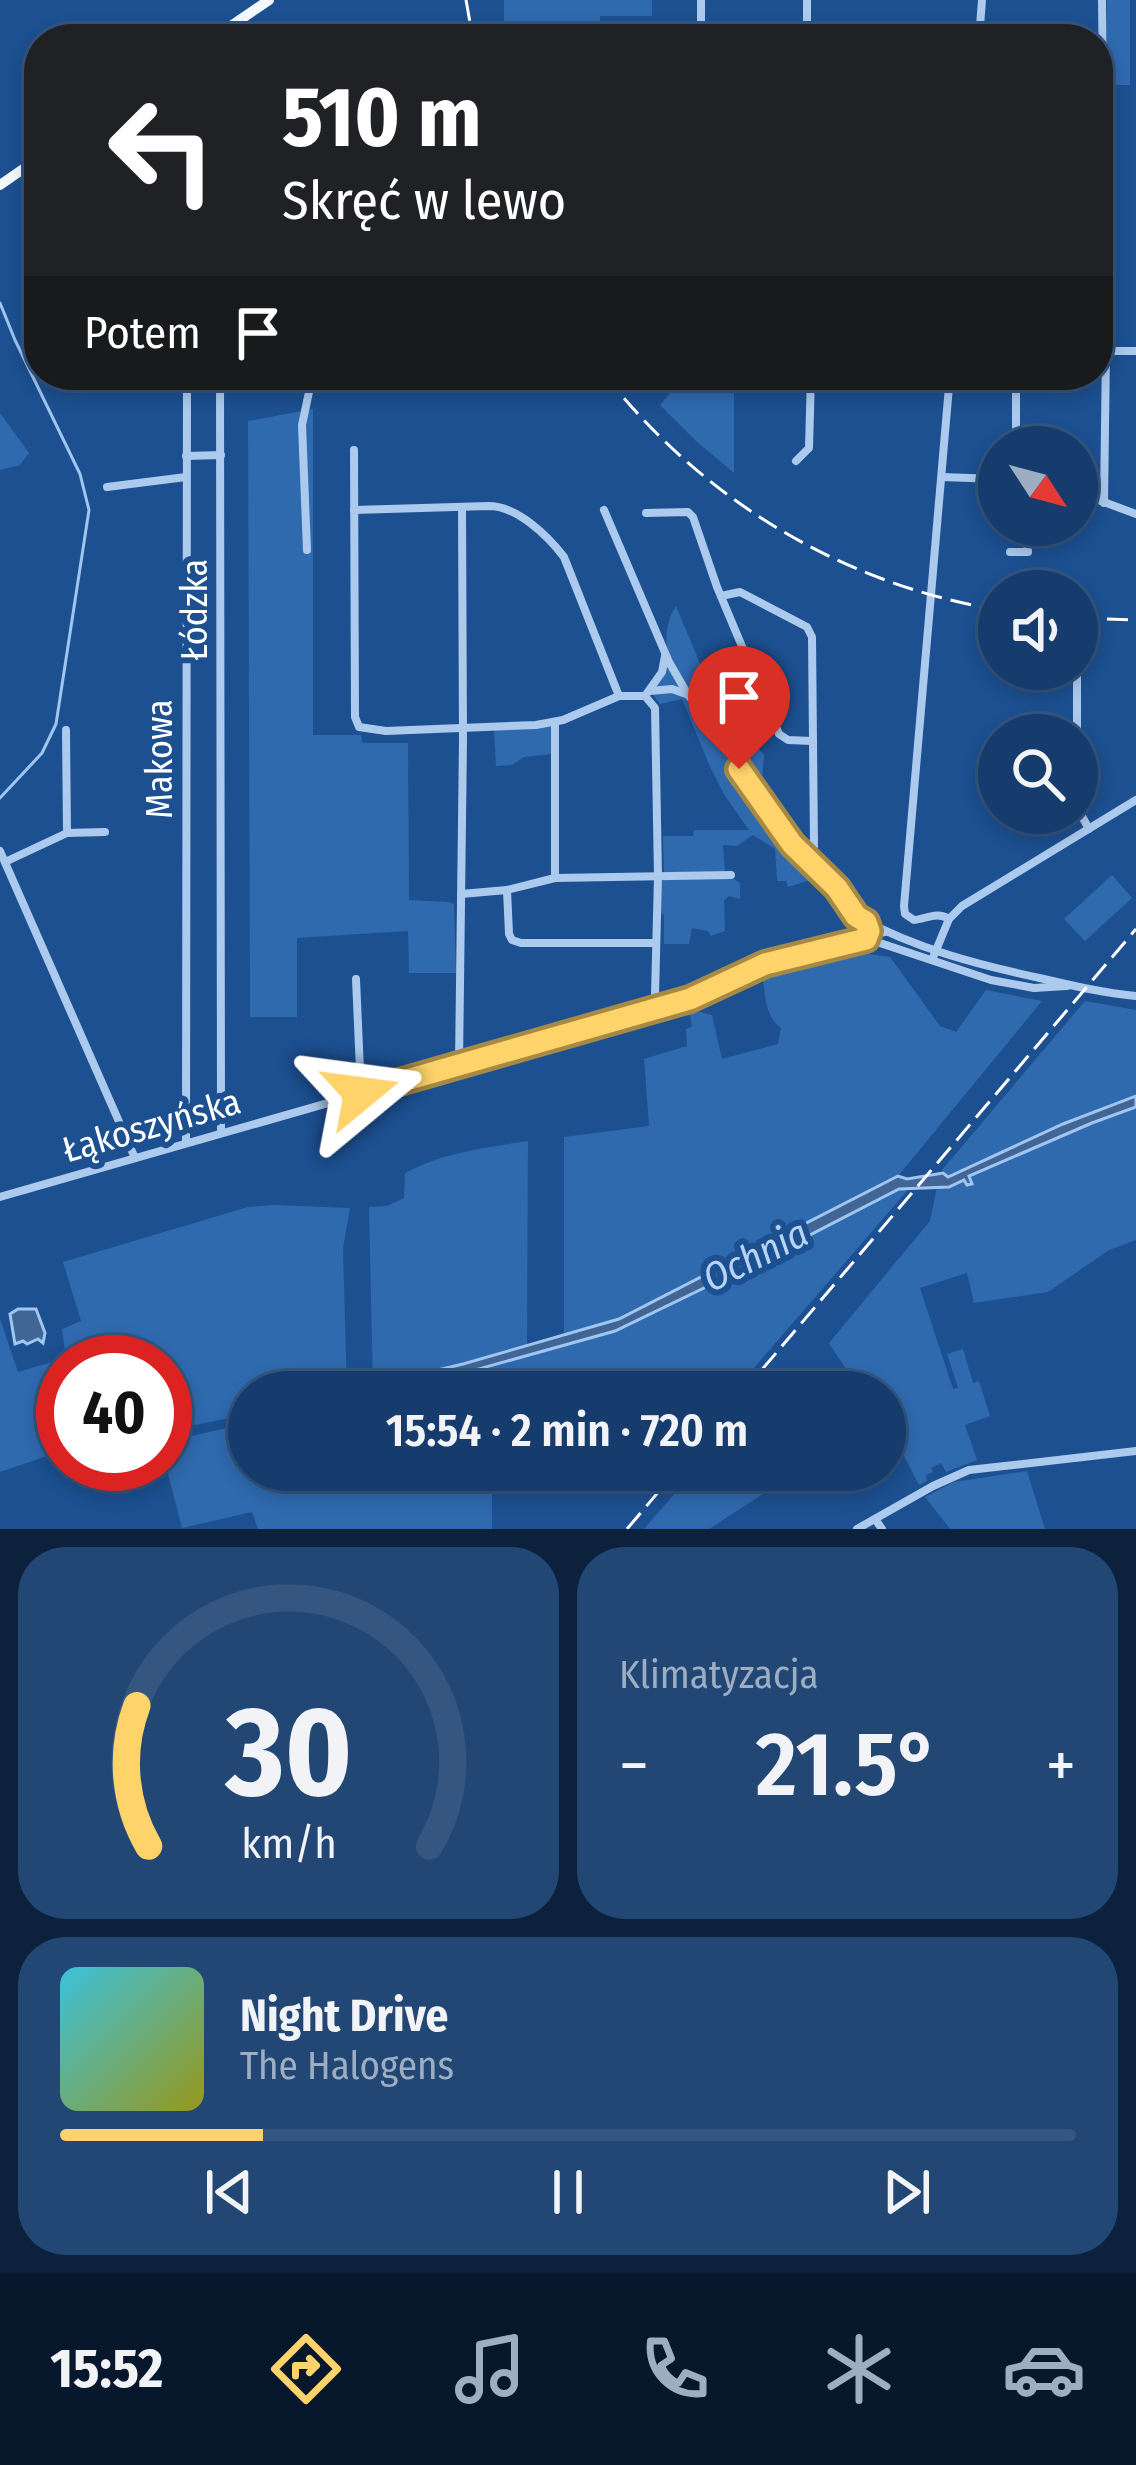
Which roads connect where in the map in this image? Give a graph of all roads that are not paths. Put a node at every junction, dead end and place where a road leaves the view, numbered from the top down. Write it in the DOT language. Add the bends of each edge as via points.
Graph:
graph roads {
  1 [pos="269,0"];
  2 [pos="234,24"];
  3 [pos="187,390"];
  4 [pos="220,390"];
  5 [pos="309,390"];
  6 [pos="811,390"];
  7 [pos="949,390"];
  8 [pos="1016,390"];
  9 [pos="1105,390"];
  10 [pos="1016,426"];
  11 [pos="354,450"];
  12 [pos="221,455"];
  13 [pos="186,456"];
  14 [pos="796,461"];
  15 [pos="186,477"];
  16 [pos="942,477"];
  17 [pos="978,478"];
  18 [pos="107,487"];
  19 [pos="1098,500"];
  20 [pos="1104,502"];
  21 [pos="462,507"];
  22 [pos="354,510"];
  23 [pos="604,510"];
  24 [pos="646,514"];
  25 [pos="1136,514"];
  26 [pos="1028,546"];
  27 [pos="308,550"];
  28 [pos="1010,552"];
  29 [pos="721,596"];
  30 [pos="665,652"];
  31 [pos="648,694"];
  32 [pos="688,694"];
  33 [pos="619,696"];
  34 [pos="556,722"];
  35 [pos="463,726"];
  36 [pos="66,730"];
  37 [pos="812,741"];
  38 [pos="1136,800"];
  39 [pos="1098,824"];
  40 [pos="106,832"];
  41 [pos="67,833"];
  42 [pos="1082,834"];
  43 [pos="0,851"];
  44 [pos="807,861"];
  45 [pos="5,862"];
  46 [pos="730,875"];
  47 [pos="658,876"];
  48 [pos="556,878"];
  49 [pos="507,890"];
  50 [pos="460,894"];
  51 [pos="861,919"];
  52 [pos="949,919"];
  53 [pos="885,932"];
  54 [pos="866,939"];
  55 [pos="656,944"];
  56 [pos="934,956"];
  57 [pos="356,979"];
  58 [pos="1135,996"];
  59 [pos="657,1008"];
  60 [pos="459,1065"];
  61 [pos="361,1093"];
  62 [pos="221,1133"];
  63 [pos="187,1143"];
  64 [pos="135,1158"];
  65 [pos="0,1197"];
  66 [pos="1136,1451"];
  67 [pos="875,1519"];
  68 [pos="857,1529"];
  69 [pos="882,1529"];
  1 -- 2 [label="main road"];
  3 -- 13 [label="street, Makowa"];
  4 -- 12 [label="street, Łódzka"];
  5 -- 27 [label="street"];
  6 -- 14 [label="street" via="809,448"];
  7 -- 16 [label="street"];
  8 -- 10 [label="street"];
  9 -- 20 [label="street"];
  11 -- 22 [label="street"];
  12 -- 13 [label="street"];
  12 -- 62 [label="street, Łódzka"];
  13 -- 15 [label="street, Makowa"];
  15 -- 18 [label="street"];
  15 -- 63 [label="street, Makowa"];
  16 -- 17 [label="street"];
  16 -- 52 [label="street" via="904,906 914,920"];
  19 -- 20 [label="street"];
  20 -- 25 [label="street"];
  21 -- 22 [label="street"];
  21 -- 33 [label="street" via="505,508 554,543"];
  21 -- 35 [label="street"];
  22 -- 35 [label="street" via="359,728"];
  23 -- 30 [label="street"];
  24 -- 29 [label="street" via="693,517"];
  26 -- 28 [label="street"];
  29 -- 37 [label="street" via="778,734"];
  29 -- 37 [label="street" via="740,592 807,627"];
  30 -- 31 [label="street"];
  30 -- 32 [label="street"];
  31 -- 32 [label="street"];
  31 -- 33 [label="street"];
  31 -- 47 [label="street" via="655,708"];
  32 -- 44 [label="street"];
  33 -- 34 [label="street"];
  34 -- 35 [label="street"];
  34 -- 48 [label="street"];
  35 -- 50 [label="street"];
  36 -- 41 [label="street"];
  37 -- 44 [label="street" via="814,847"];
  38 -- 39 [label="street"];
  40 -- 41 [label="street"];
  41 -- 45 [label="street"];
  42 -- 52 [label="street"];
  43 -- 45 [label="street"];
  44 -- 51 [label="street"];
  45 -- 64 [label="street"];
  46 -- 47 [label="street"];
  47 -- 48 [label="street"];
  47 -- 55 [label="street"];
  48 -- 49 [label="street"];
  49 -- 50 [label="street"];
  49 -- 55 [label="street" via="512,940"];
  50 -- 60 [label="street"];
  51 -- 53 [label="street"];
  51 -- 54 [label="street"];
  52 -- 56 [label="street"];
  53 -- 54 [label="street, Łąkoszyńska"];
  53 -- 56 [label="street"];
  54 -- 56 [label="street"];
  54 -- 59 [label="street, Łąkoszyńska" via="765,964"];
  55 -- 59 [label="street"];
  56 -- 58 [label="street" via="991,980"];
  57 -- 61 [label="street"];
  59 -- 60 [label="street, Łąkoszyńska"];
  60 -- 61 [label="street, Łąkoszyńska"];
  61 -- 62 [label="street, Łąkoszyńska"];
  62 -- 63 [label="street, Łąkoszyńska"];
  63 -- 64 [label="street, Łąkoszyńska"];
  64 -- 65 [label="street, Łąkoszyńska"];
  66 -- 67 [label="street" via="969,1470"];
  67 -- 68 [label="street"];
  67 -- 69 [label="street"];
}
